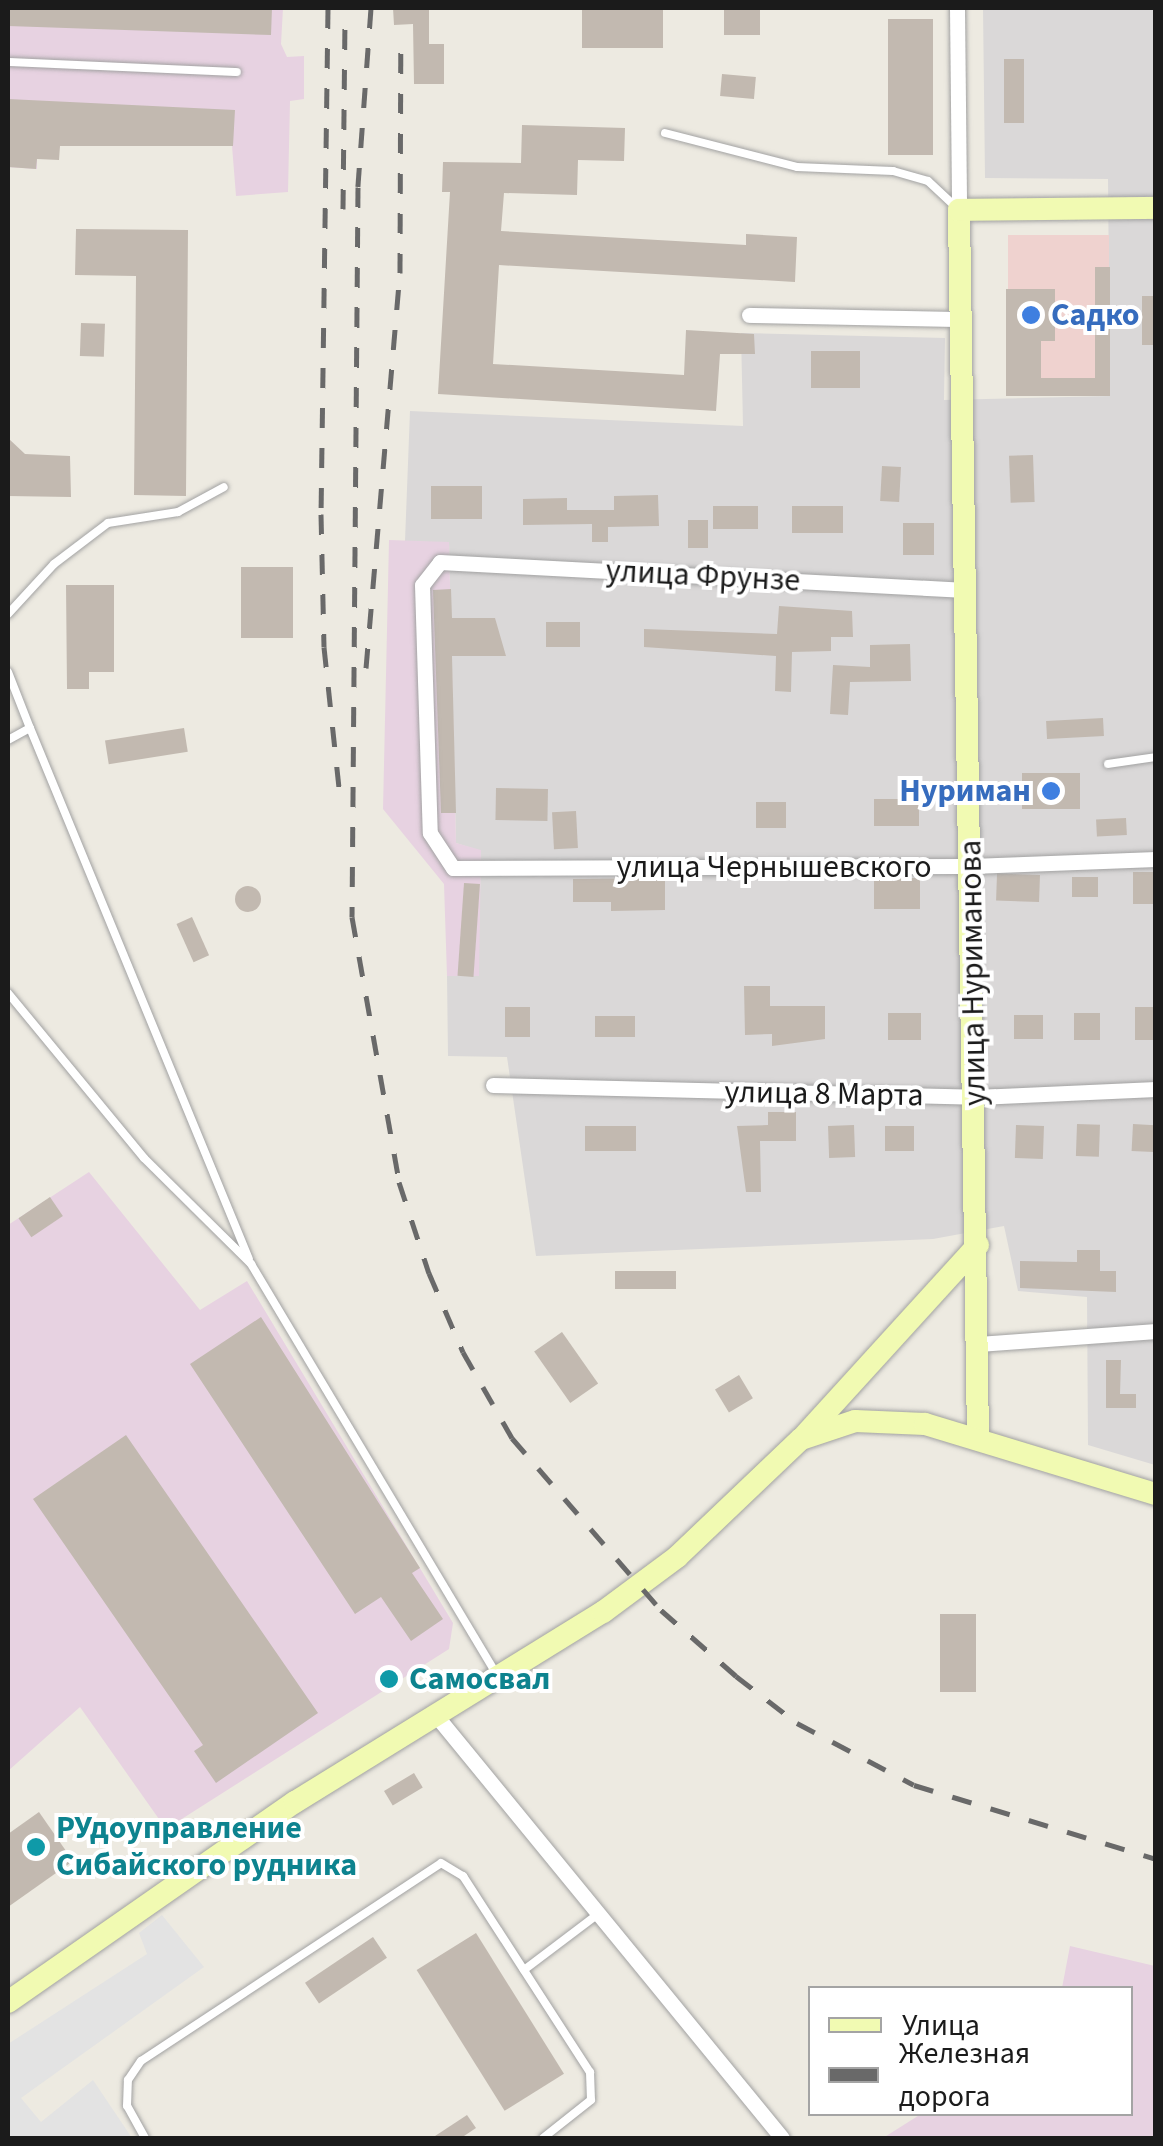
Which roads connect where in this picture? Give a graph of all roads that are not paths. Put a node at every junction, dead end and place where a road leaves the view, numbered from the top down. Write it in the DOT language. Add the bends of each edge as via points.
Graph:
graph roads {
  1 [pos="957,8"];
  2 [pos="8,62"];
  3 [pos="237,72"];
  4 [pos="665,133"];
  5 [pos="1156,208"];
  6 [pos="959,210"];
  7 [pos="749,315"];
  8 [pos="961,319"];
  9 [pos="224,487"];
  10 [pos="966,590"];
  11 [pos="8,614"];
  12 [pos="8,672"];
  13 [pos="30,728"];
  14 [pos="8,740"];
  15 [pos="1156,757"];
  16 [pos="1108,764"];
  17 [pos="1156,859"];
  18 [pos="971,866"];
  19 [pos="453,868"];
  20 [pos="8,993"];
  21 [pos="493,1085"];
  22 [pos="1156,1089"];
  23 [pos="975,1098"];
  24 [pos="978,1246"];
  25 [pos="251,1264"];
  26 [pos="1156,1330"];
  27 [pos="979,1344"];
  28 [pos="978,1437"];
  29 [pos="802,1438"];
  30 [pos="1156,1494"];
  31 [pos="497,1676"];
  32 [pos="434,1713"];
  33 [pos="598,1914"];
  34 [pos="524,1970"];
  35 [pos="8,2002"];
  36 [pos="145,2138"];
  37 [pos="543,2138"];
  38 [pos="782,2138"];
  1 -- 6 [label="street, улица Нуриманова"];
  2 -- 3 [label="lane"];
  4 -- 6 [label="lane" via="796,167 893,171 928,182"];
  5 -- 6 [label="main road"];
  6 -- 8 [label="main road, улица Нуриманова"];
  7 -- 8 [label="street"];
  8 -- 10 [label="main road, улица Нуриманова"];
  9 -- 11 [label="lane" via="178,512 108,523 54,564"];
  10 -- 18 [label="main road, улица Нуриманова"];
  10 -- 19 [label="street, улица Фрунзе" via="440,562 422,585 430,833"];
  12 -- 13 [label="lane"];
  13 -- 14 [label="lane"];
  13 -- 25 [label="lane"];
  15 -- 16 [label="lane"];
  17 -- 18 [label="street, улица Чернышевского"];
  18 -- 19 [label="street, улица Чернышевского"];
  18 -- 23 [label="main road, улица Нуриманова"];
  20 -- 25 [label="lane" via="144,1158"];
  21 -- 23 [label="street, улица 8 Марта"];
  22 -- 23 [label="street, улица 8 Марта"];
  23 -- 24 [label="main road, улица Нуриманова"];
  24 -- 27 [label="main road, улица Нуриманова"];
  24 -- 29 [label="main road"];
  25 -- 31 [label="lane"];
  26 -- 27 [label="street"];
  27 -- 28 [label="main road, улица Нуриманова"];
  28 -- 29 [label="main road" via="855,1421"];
  28 -- 30 [label="main road"];
  29 -- 31 [label="main road" via="677,1556 603,1612"];
  31 -- 32 [label="main road"];
  32 -- 33 [label="street"];
  32 -- 35 [label="main road"];
  33 -- 34 [label="lane"];
  33 -- 38 [label="street"];
  34 -- 36 [label="lane" via="453,1866 430,1866 140,2061 128,2080 126,2106"];
  34 -- 37 [label="lane" via="594,2087 581,2113"];
}
